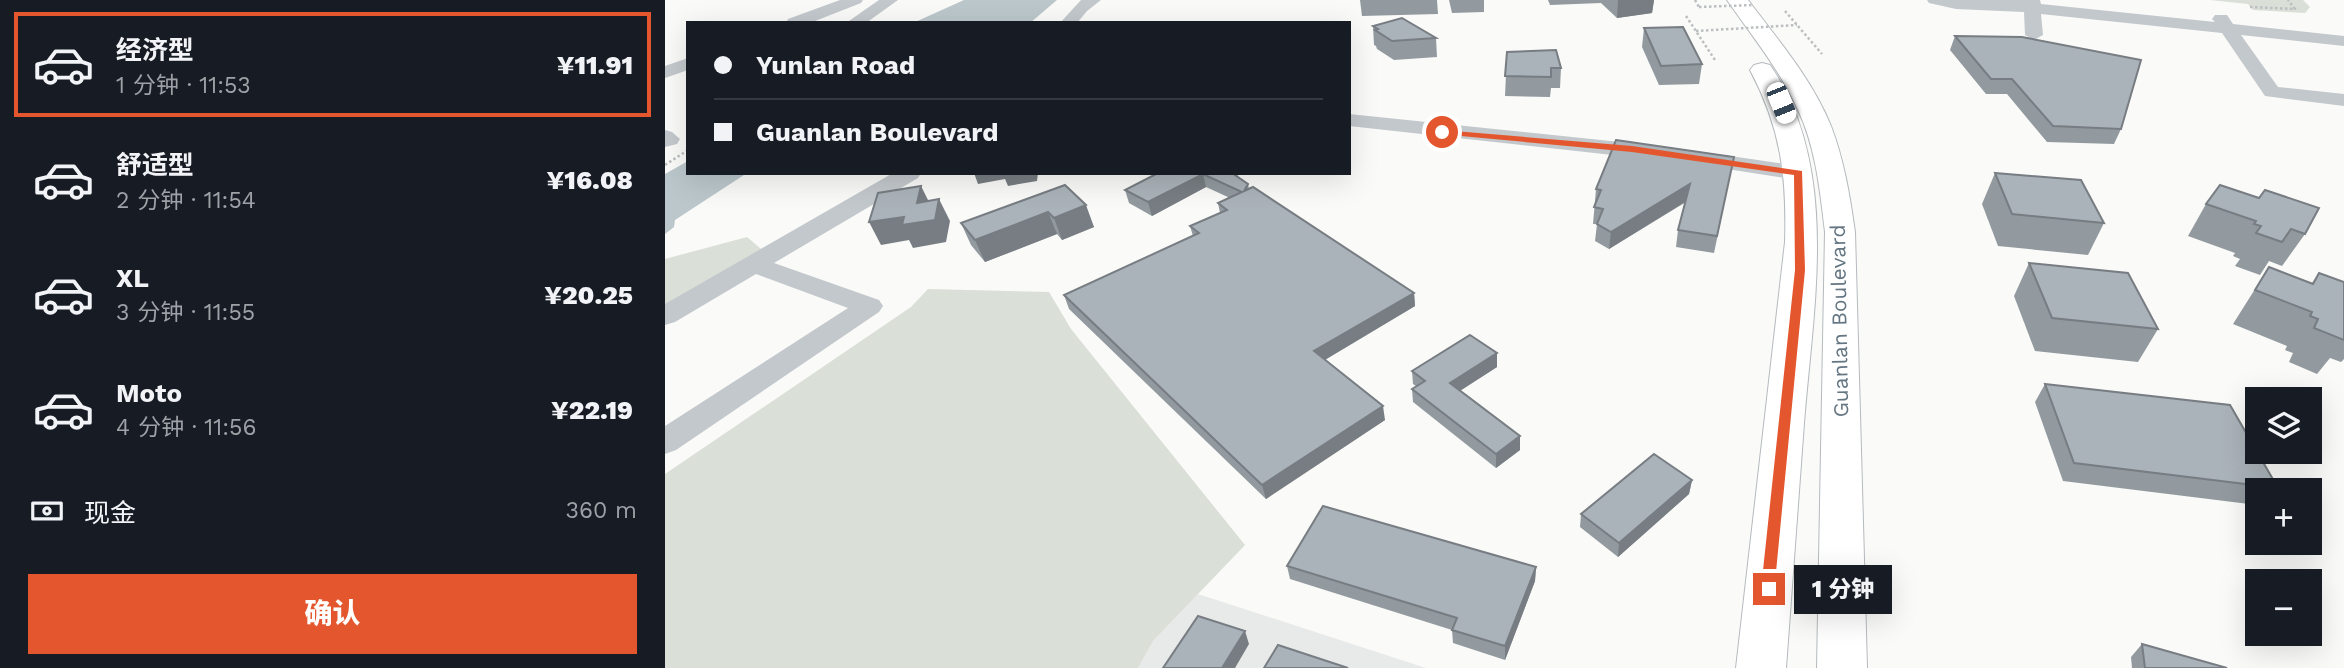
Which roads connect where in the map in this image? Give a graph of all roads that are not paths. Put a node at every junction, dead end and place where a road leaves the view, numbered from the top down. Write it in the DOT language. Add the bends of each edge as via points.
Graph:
graph roads {
  1 [pos="855,0"];
  2 [pos="869,0"];
  3 [pos="890,0"];
  4 [pos="1093,0"];
  5 [pos="1935,0"];
  6 [pos="2068,0"];
  7 [pos="1746,3"];
  8 [pos="2031,4"];
  9 [pos="1701,8"];
  10 [pos="799,21"];
  11 [pos="816,21"];
  12 [pos="856,21"];
  13 [pos="1070,21"];
  14 [pos="2223,22"];
  15 [pos="2344,28"];
  16 [pos="2034,35"];
  17 [pos="2344,41"];
  18 [pos="686,59"];
  19 [pos="665,65"];
  20 [pos="686,65"];
  21 [pos="665,72"];
  22 [pos="2344,100"];
  23 [pos="1351,120"];
  24 [pos="1798,173"];
  25 [pos="907,175"];
  26 [pos="759,263"];
  27 [pos="665,316"];
  28 [pos="665,442"];
  29 [pos="1761,668"];
  30 [pos="1842,668"];
  1 -- 10 [label="street"];
  2 -- 11 [label="street"];
  3 -- 12 [label="street"];
  4 -- 13 [label="street"];
  5 -- 8 [label="street"];
  6 -- 14 [label="street"];
  7 -- 30 [label="main road, Guanlan Boulevard" via="1813,113 1834,187 1840,232"];
  8 -- 14 [label="street"];
  8 -- 16 [label="street"];
  9 -- 24 [label="main road, Guanlan Boulevard" via="1753,55 1781,103"];
  14 -- 15 [label="street"];
  14 -- 17 [label="street"];
  14 -- 22 [label="street" via="2272,92"];
  18 -- 19 [label="street"];
  20 -- 21 [label="street"];
  23 -- 24 [label="street" via="1632,149"];
  24 -- 29 [label="main road, Guanlan Boulevard" via="1800,270"];
  25 -- 26 [label="street"];
  26 -- 27 [label="street"];
  26 -- 28 [label="street" via="869,306"];
}
